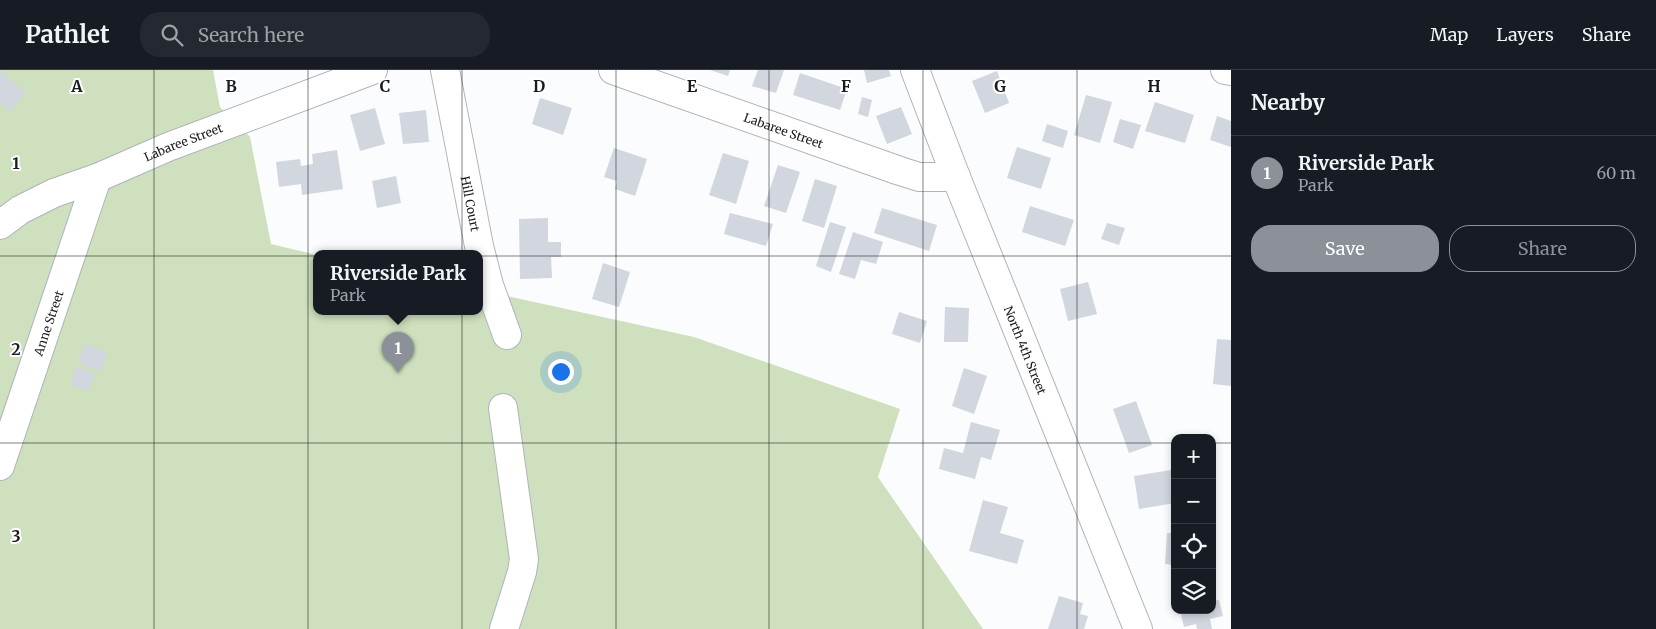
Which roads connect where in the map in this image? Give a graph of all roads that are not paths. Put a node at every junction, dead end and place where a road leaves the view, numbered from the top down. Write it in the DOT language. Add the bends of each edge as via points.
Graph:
graph roads {
  1 [pos="373,70"];
  2 [pos="444,70"];
  3 [pos="613,70"];
  4 [pos="915,70"];
  5 [pos="1225,70"];
  6 [pos="1231,71"];
  7 [pos="956,177"];
  8 [pos="97,178"];
  9 [pos="0,225"];
  10 [pos="481,250"];
  11 [pos="483,260"];
  12 [pos="508,335"];
  13 [pos="503,408"];
  14 [pos="0,466"];
  15 [pos="504,629"];
  16 [pos="1138,629"];
  1 -- 8 [label="street, Labaree Street"];
  2 -- 10 [label="street, Hill Court"];
  3 -- 7 [label="street, Labaree Street" via="919,177"];
  4 -- 7 [label="street, North 4th Street"];
  5 -- 6 [label="street"];
  7 -- 16 [label="street, North 4th Street"];
  8 -- 9 [label="street, Labaree Street" via="54,193 20,210"];
  8 -- 14 [label="street, Anne Street"];
  11 -- 12 [label="street, Hill Court"];
  13 -- 15 [label="street" via="524,559"];
}
